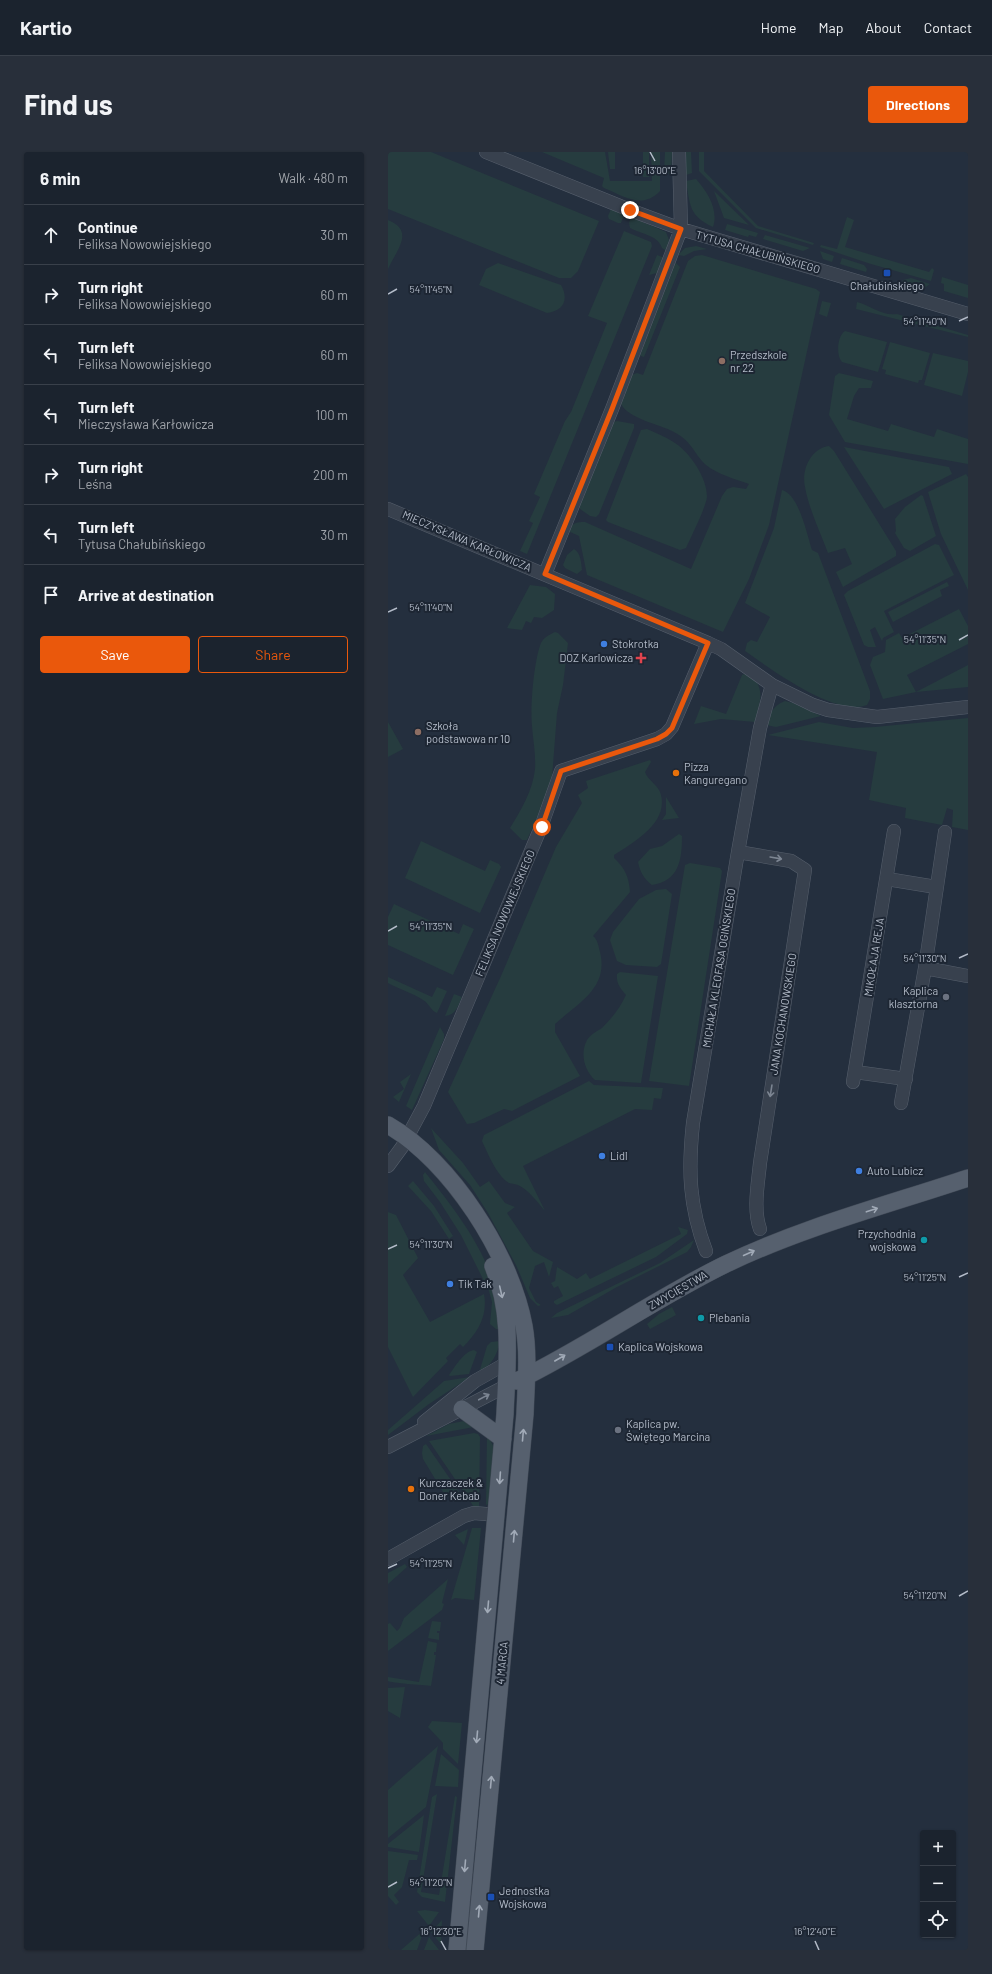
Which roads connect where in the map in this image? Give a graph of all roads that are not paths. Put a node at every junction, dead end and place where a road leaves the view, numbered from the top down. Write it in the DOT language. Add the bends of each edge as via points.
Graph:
graph roads {
  1 [pos="486,152"];
  2 [pos="679,152"];
  3 [pos="681,229"];
  4 [pos="968,314"];
  5 [pos="388,509"];
  6 [pos="545,574"];
  7 [pos="708,643"];
  8 [pos="772,685"];
  9 [pos="968,707"];
  10 [pos="894,831"];
  11 [pos="945,832"];
  12 [pos="738,852"];
  13 [pos="887,879"];
  14 [pos="936,887"];
  15 [pos="925,968"];
  16 [pos="968,976"];
  17 [pos="906,1079"];
  18 [pos="900,1103"];
  19 [pos="388,1125"];
  20 [pos="388,1136"];
  21 [pos="404,1142"];
  22 [pos="388,1166"];
  23 [pos="968,1178"];
  24 [pos="760,1229"];
  25 [pos="706,1251"];
  26 [pos="525,1353"];
  27 [pos="507,1362"];
  28 [pos="526,1376"];
  29 [pos="506,1386"];
  30 [pos="462,1408"];
  31 [pos="404,1438"];
  32 [pos="503,1439"];
  33 [pos="388,1447"];
  34 [pos="497,1514"];
  35 [pos="388,1559"];
  36 [pos="457,1950"];
  37 [pos="475,1950"];
  1 -- 3 [label="street, TYTUSA CHAŁUBIŃSKIEGO"];
  2 -- 3 [label="street"];
  3 -- 4 [label="street, TYTUSA CHAŁUBIŃSKIEGO"];
  3 -- 6 [label="street"];
  5 -- 6 [label="street, MIECZYSŁAWA KARŁOWICZA"];
  6 -- 7 [label="street, MIECZYSŁAWA KARŁOWICZA"];
  7 -- 8 [label="street, MIECZYSŁAWA KARŁOWICZA" via="721,649"];
  7 -- 21 [label="street, FELIKSA NOWOWIEJSKIEGO" via="672,728 666,734 561,771 542,827 424,1106"];
  8 -- 9 [label="street, MIECZYSŁAWA KARŁOWICZA" via="813,705 843,713 877,717"];
  8 -- 12 [label="street, MICHAŁA KLEOFASA OGIŃSKIEGO" via="760,728"];
  10 -- 13 [label="street, MIKOŁAJA REJA"];
  11 -- 14 [label="street"];
  12 -- 24 [label="street, JANA KOCHANOWSKIEGO, one-way" via="791,861 805,870 760,1163 756,1196"];
  12 -- 25 [label="street, MICHAŁA KLEOFASA OGIŃSKIEGO" via="690,1153 692,1199 698,1230"];
  13 -- 14 [label="street"];
  13 -- 17 [label="street, MIKOŁAJA REJA" via="854,1077"];
  14 -- 15 [label="street"];
  15 -- 16 [label="street"];
  15 -- 17 [label="street"];
  17 -- 18 [label="street"];
  19 -- 21 [label="main road"];
  20 -- 21 [label="main road"];
  21 -- 22 [label="street"];
  21 -- 26 [label="main road, 4 MARCA" via="423,1151 448,1178 493,1244 518,1302 524,1327"];
  21 -- 27 [label="main road, 4 MARCA, one-way" via="451,1196 489,1257 505,1310"];
  28 -- 23 [label="main road, ZWYCIĘSTWA, one-way" via="714,1270 750,1253 797,1234"];
  26 -- 27 [label="main road, ZWYCIĘSTWA"];
  26 -- 28 [label="main road, 4 MARCA"];
  27 -- 29 [label="main road, 4 MARCA"];
  27 -- 31 [label="street, ZWYCIĘSTWA" via="475,1381"];
  28 -- 29 [label="main road, ZWYCIĘSTWA"];
  37 -- 28 [label="main road, 4 MARCA, one-way"];
  30 -- 29 [label="street, ZWYCIĘSTWA, one-way"];
  29 -- 32 [label="main road, 4 MARCA"];
  30 -- 31 [label="street, ZWYCIĘSTWA"];
  30 -- 32 [label="main road"];
  31 -- 33 [label="street, ZWYCIĘSTWA"];
  32 -- 34 [label="main road, 4 MARCA, one-way"];
  34 -- 35 [label="street" via="474,1513 464,1516"];
  34 -- 36 [label="main road, 4 MARCA, one-way"];
}
